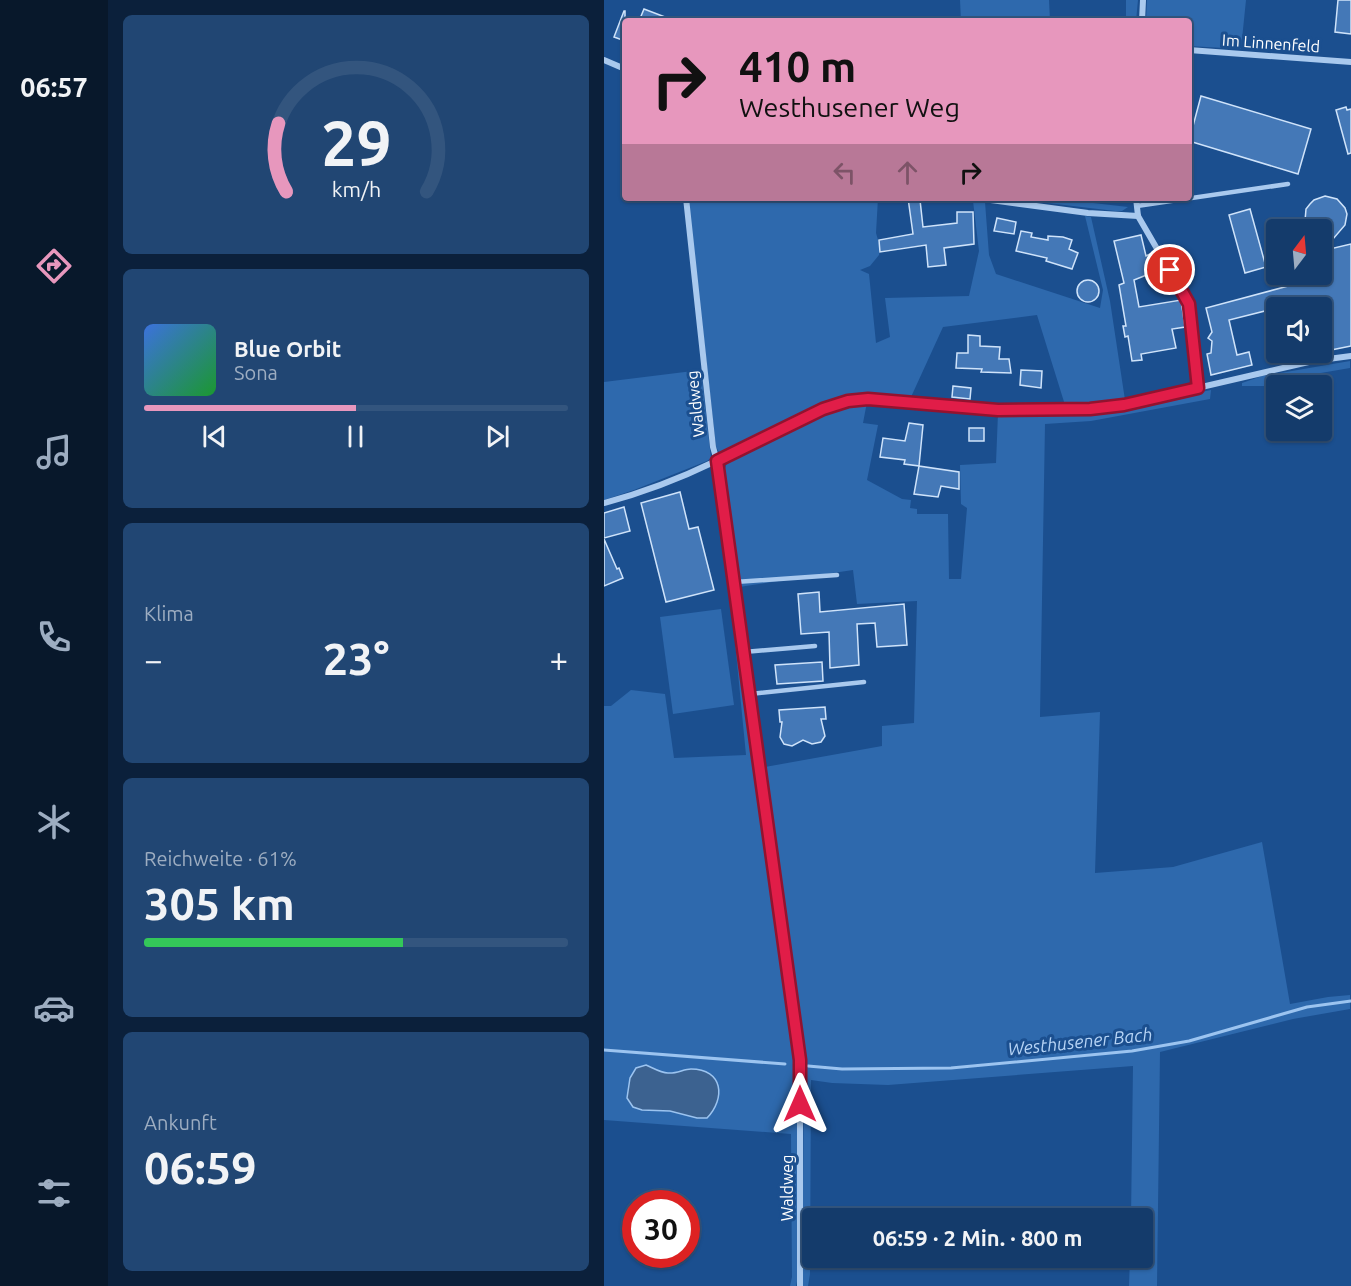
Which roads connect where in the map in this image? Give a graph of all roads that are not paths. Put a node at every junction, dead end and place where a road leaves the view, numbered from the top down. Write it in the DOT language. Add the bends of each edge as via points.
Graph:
graph roads {
  1 [pos="1143,0"];
  2 [pos="1142,18"];
  3 [pos="1192,50"];
  4 [pos="604,60"];
  5 [pos="1351,62"];
  6 [pos="622,68"];
  7 [pos="1288,184"];
  8 [pos="1192,198"];
  9 [pos="686,201"];
  10 [pos="998,201"];
  11 [pos="1136,201"];
  12 [pos="1171,201"];
  13 [pos="1137,206"];
  14 [pos="1138,216"];
  15 [pos="1351,356"];
  16 [pos="1198,388"];
  17 [pos="717,461"];
  18 [pos="604,503"];
  19 [pos="837,575"];
  20 [pos="735,582"];
  21 [pos="815,646"];
  22 [pos="744,652"];
  23 [pos="864,682"];
  24 [pos="750,694"];
  25 [pos="800,1286"];
  1 -- 2 [label="street"];
  3 -- 5 [label="street, Im Linnenfeld"];
  4 -- 6 [label="street"];
  7 -- 8 [label="lane"];
  9 -- 17 [label="street, Waldweg"];
  10 -- 14 [label="street"];
  11 -- 13 [label="street"];
  12 -- 13 [label="lane"];
  13 -- 14 [label="street"];
  14 -- 16 [label="street" via="1189,304"];
  15 -- 16 [label="street"];
  16 -- 17 [label="street" via="1090,409 998,410 879,399 848,401 823,409"];
  17 -- 18 [label="street"];
  17 -- 20 [label="street, Waldweg"];
  19 -- 20 [label="lane"];
  20 -- 22 [label="street, Waldweg"];
  21 -- 22 [label="lane"];
  22 -- 24 [label="street, Waldweg"];
  23 -- 24 [label="lane"];
  24 -- 25 [label="street, Waldweg" via="800,1060"];
}
